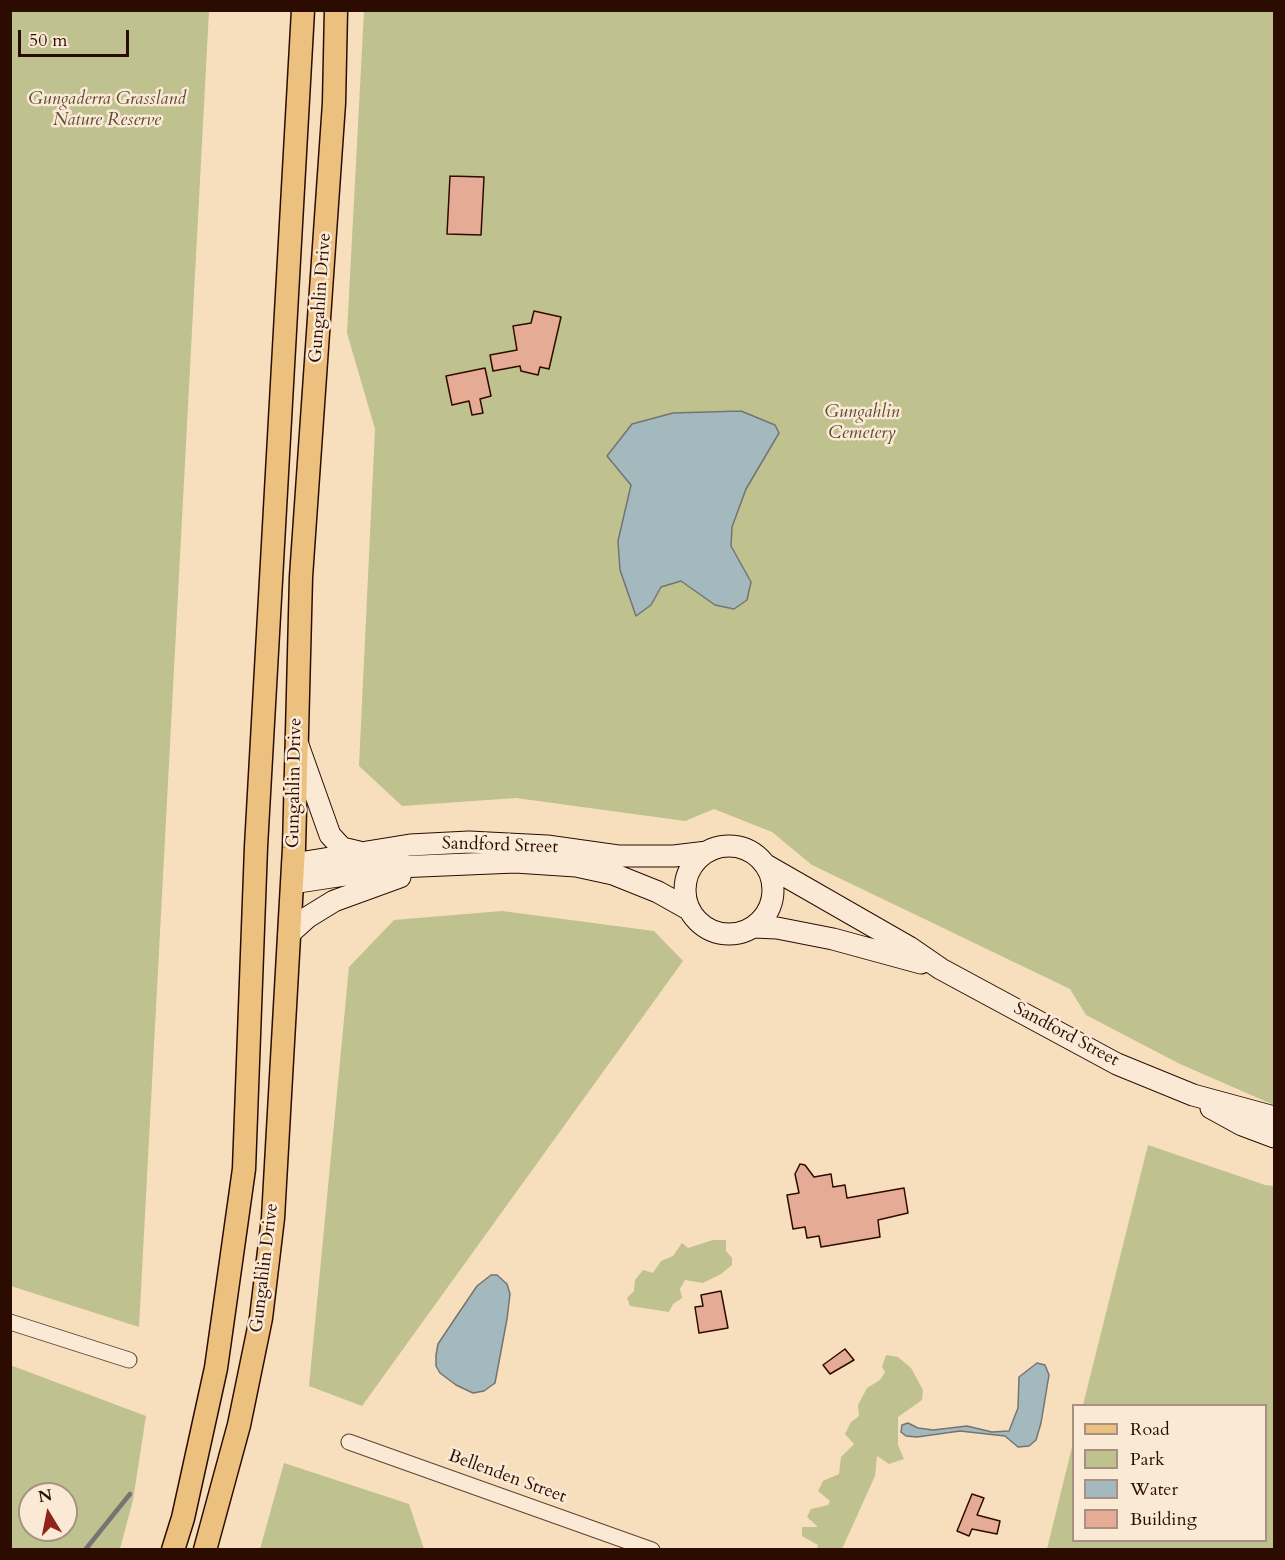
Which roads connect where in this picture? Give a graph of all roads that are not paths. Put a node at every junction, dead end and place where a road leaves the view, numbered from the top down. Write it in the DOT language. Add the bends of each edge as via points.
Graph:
graph roads {
  1 [pos="303,10"];
  2 [pos="336,10"];
  3 [pos="296,739"];
  4 [pos="361,852"];
  5 [pos="707,852"];
  6 [pos="471,862"];
  7 [pos="766,865"];
  8 [pos="293,873"];
  9 [pos="255,876"];
  10 [pos="690,910"];
  11 [pos="754,927"];
  12 [pos="289,934"];
  13 [pos="942,969"];
  14 [pos="1193,1095"];
  15 [pos="1275,1117"];
  16 [pos="1275,1137"];
  17 [pos="10,1322"];
  18 [pos="129,1360"];
  19 [pos="349,1442"];
  20 [pos="173,1550"];
  21 [pos="205,1550"];
  22 [pos="652,1550"];
  1 -- 9 [label="main road, Gungahlin Drive"];
  2 -- 3 [label="main road, Gungahlin Drive" via="334,103 301,577"];
  3 -- 4 [label="main road" via="330,835 342,848"];
  3 -- 8 [label="main road, Gungahlin Drive"];
  4 -- 5 [label="main road, Sandford Street" via="410,845 486,842 618,856"];
  4 -- 8 [label="main road, Sandford Street"];
  5 -- 7 [label="main road" via="724,846 741,848"];
  5 -- 10 [label="main road" via="691,867 687,878 686,900"];
  6 -- 8 [label="main road, Sandford Street"];
  6 -- 10 [label="main road, Sandford Street" via="576,866 632,880"];
  6 -- 12 [label="main road" via="424,871 351,893 316,912"];
  7 -- 11 [label="main road" via="774,887 773,899"];
  7 -- 13 [label="main road, Sandford Street"];
  8 -- 9 [label="main road"];
  8 -- 12 [label="main road, Gungahlin Drive"];
  9 -- 20 [label="main road, Gungahlin Drive" via="244,1169 216,1368"];
  10 -- 11 [label="main road" via="715,932 741,933"];
  11 -- 13 [label="main road, Sandford Street" via="833,939"];
  12 -- 21 [label="main road, Gungahlin Drive" via="273,1218 261,1318 239,1425"];
  13 -- 14 [label="main road, Sandford Street" via="1117,1064"];
  14 -- 15 [label="main road, Sandford Street"];
  14 -- 16 [label="main road, Sandford Street" via="1242,1125"];
  17 -- 18 [label="street"];
  19 -- 22 [label="street, Bellenden Street"];
}
